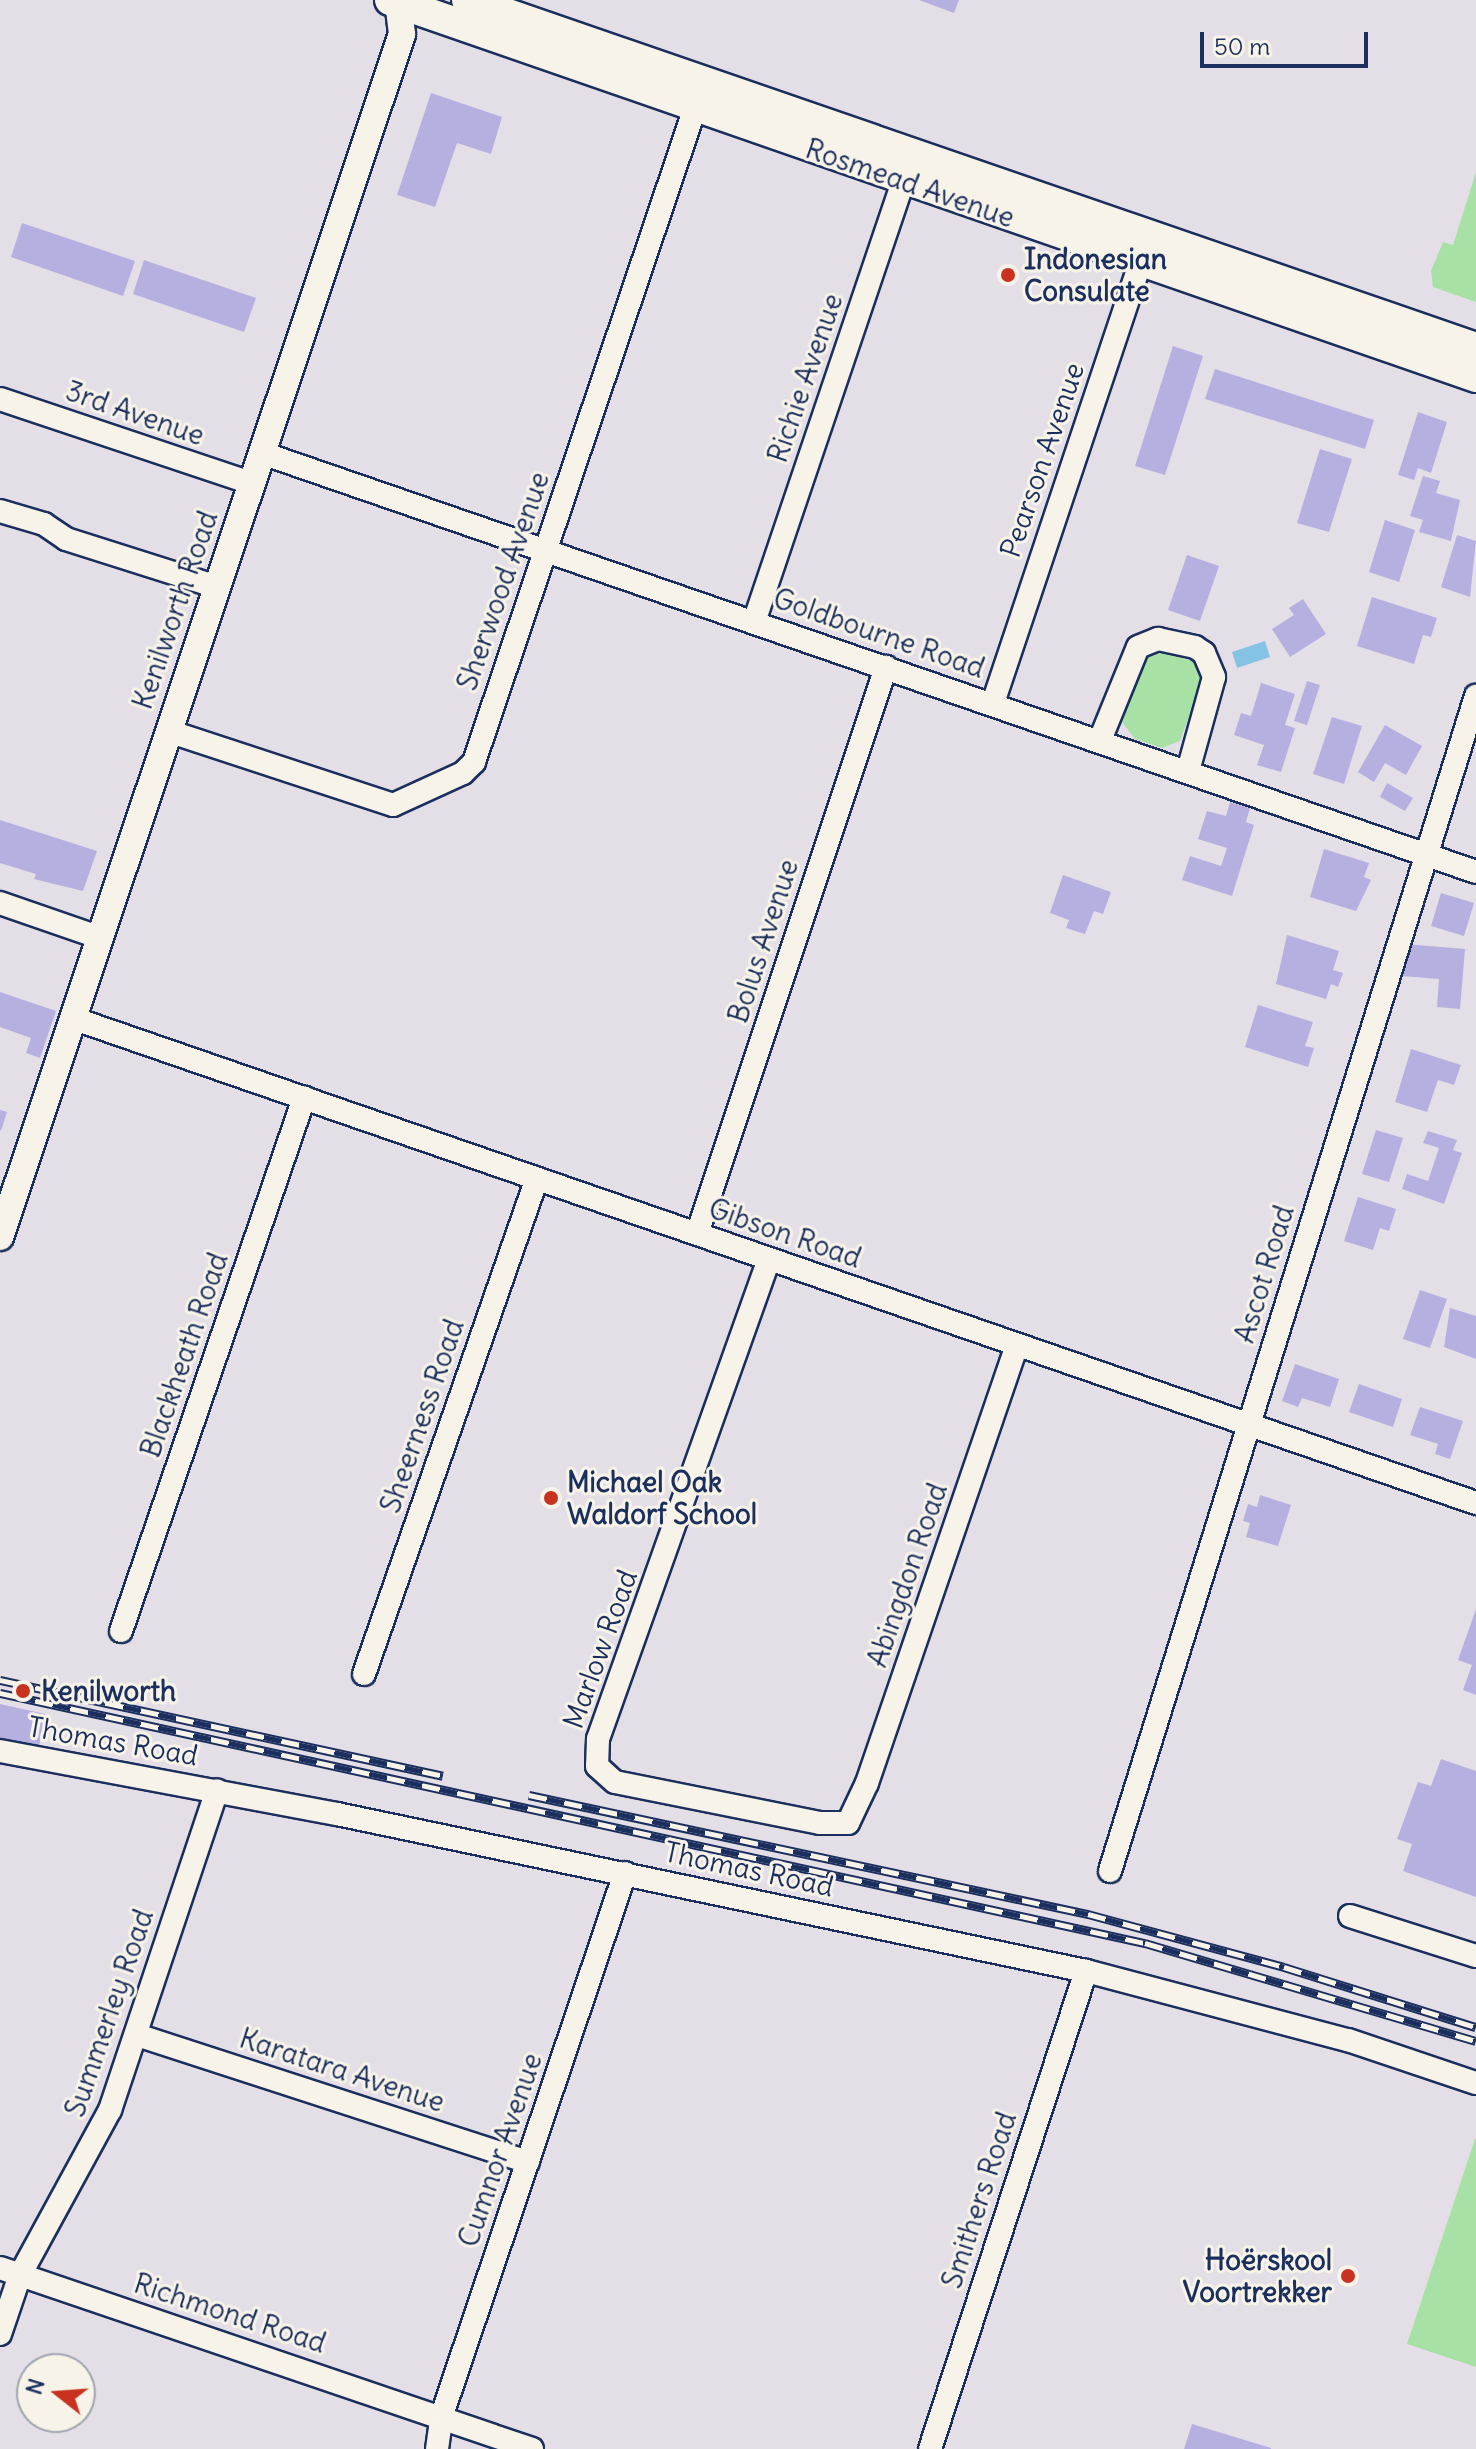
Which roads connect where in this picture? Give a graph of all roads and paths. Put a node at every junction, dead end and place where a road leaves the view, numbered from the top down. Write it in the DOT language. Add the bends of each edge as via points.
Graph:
graph roads {
  1 [pos="467,0"];
  2 [pos="396,1"];
  3 [pos="695,108"];
  4 [pos="908,168"];
  5 [pos="1145,250"];
  6 [pos="1476,348"];
  7 [pos="1476,377"];
  8 [pos="0,399"];
  9 [pos="262,453"];
  10 [pos="251,483"];
  11 [pos="0,511"];
  12 [pos="545,551"];
  13 [pos="217,587"];
  14 [pos="754,622"];
  15 [pos="886,667"];
  16 [pos="1476,696"];
  17 [pos="993,703"];
  18 [pos="168,731"];
  19 [pos="1100,740"];
  20 [pos="1188,771"];
  21 [pos="1427,855"];
  22 [pos="1476,872"];
  23 [pos="0,903"];
  24 [pos="101,938"];
  25 [pos="75,1019"];
  26 [pos="304,1098"];
  27 [pos="537,1178"];
  28 [pos="1,1233"];
  29 [pos="697,1234"];
  30 [pos="769,1259"];
  31 [pos="1017,1345"];
  32 [pos="1248,1425"];
  33 [pos="1476,1503"];
  34 [pos="121,1631"];
  35 [pos="364,1674"];
  36 [pos="0,1751"];
  37 [pos="217,1790"];
  38 [pos="848,1823"];
  39 [pos="1110,1871"];
  40 [pos="625,1873"];
  41 [pos="1350,1916"];
  42 [pos="1476,1956"];
  43 [pos="1086,1971"];
  44 [pos="137,2035"];
  45 [pos="1476,2083"];
  46 [pos="528,2162"];
  47 [pos="10,2272"];
  48 [pos="0,2334"];
  49 [pos="442,2415"];
  50 [pos="437,2449"];
  51 [pos="532,2449"];
  52 [pos="930,2449"];
  1 -- 4 [label="main road, Rosmead Avenue"];
  2 -- 3 [label="main road, Rosmead Avenue"];
  2 -- 9 [label="street, Kenilworth Road" via="402,34"];
  3 -- 4 [label="main road, Rosmead Avenue"];
  3 -- 12 [label="street, Sherwood Avenue"];
  4 -- 5 [label="main road, Rosmead Avenue"];
  4 -- 14 [label="street, Richie Avenue"];
  5 -- 6 [label="main road, Rosmead Avenue"];
  5 -- 7 [label="main road, Rosmead Avenue"];
  5 -- 17 [label="street, Pearson Avenue"];
  8 -- 10 [label="street, 3rd Avenue"];
  9 -- 10 [label="street, Kenilworth Road"];
  9 -- 12 [label="street, Goldbourne Road"];
  10 -- 13 [label="street, Kenilworth Road"];
  11 -- 13 [label="street" via="44,524 66,539"];
  12 -- 14 [label="street, Goldbourne Road"];
  12 -- 18 [label="street, Sherwood Avenue" via="474,762 403,803 387,803"];
  13 -- 18 [label="street, Kenilworth Road"];
  14 -- 15 [label="street, Goldbourne Road"];
  15 -- 17 [label="street, Goldbourne Road"];
  15 -- 29 [label="street, Bolus Avenue"];
  16 -- 21 [label="street, Ascot Road"];
  17 -- 19 [label="street, Goldbourne Road"];
  18 -- 24 [label="street, Kenilworth Road"];
  19 -- 20 [label="street, Goldbourne Road"];
  19 -- 20 [label="street" via="1138,647 1158,639 1195,647 1204,653 1214,677"];
  20 -- 21 [label="street, Goldbourne Road"];
  21 -- 22 [label="street, Goldbourne Road"];
  21 -- 32 [label="street, Ascot Road"];
  23 -- 24 [label="street"];
  24 -- 25 [label="street, Kenilworth Road"];
  25 -- 26 [label="street, Gibson Road"];
  25 -- 28 [label="street, Kenilworth Road"];
  26 -- 27 [label="street, Gibson Road"];
  26 -- 34 [label="street, Blackheath Road"];
  27 -- 29 [label="street, Gibson Road"];
  27 -- 35 [label="street, Sheerness Road"];
  29 -- 30 [label="street, Gibson Road"];
  30 -- 31 [label="street, Gibson Road"];
  30 -- 38 [label="street, Marlow Road" via="594,1754 603,1776 615,1782 820,1823"];
  31 -- 32 [label="street, Gibson Road"];
  31 -- 38 [label="street, Abingdon Road" via="867,1783"];
  32 -- 33 [label="street, Gibson Road"];
  32 -- 39 [label="street, Ascot Road"];
  36 -- 37 [label="street, Thomas Road"];
  37 -- 40 [label="street, Thomas Road"];
  37 -- 44 [label="street, Summerley Road"];
  40 -- 43 [label="street, Thomas Road"];
  40 -- 46 [label="street, Cumnor Avenue"];
  41 -- 42 [label="street"];
  43 -- 45 [label="street, Thomas Road" via="1348,2040"];
  43 -- 52 [label="street, Smithers Road"];
  44 -- 46 [label="street, Karatara Avenue"];
  44 -- 47 [label="street, Summerley Road" via="97,2137"];
  46 -- 49 [label="street, Cumnor Avenue"];
  47 -- 48 [label="street, Summerley Road"];
  47 -- 49 [label="street, Richmond Road"];
  49 -- 50 [label="street, Cumnor Avenue"];
  49 -- 51 [label="street, Richmond Road"];
}
